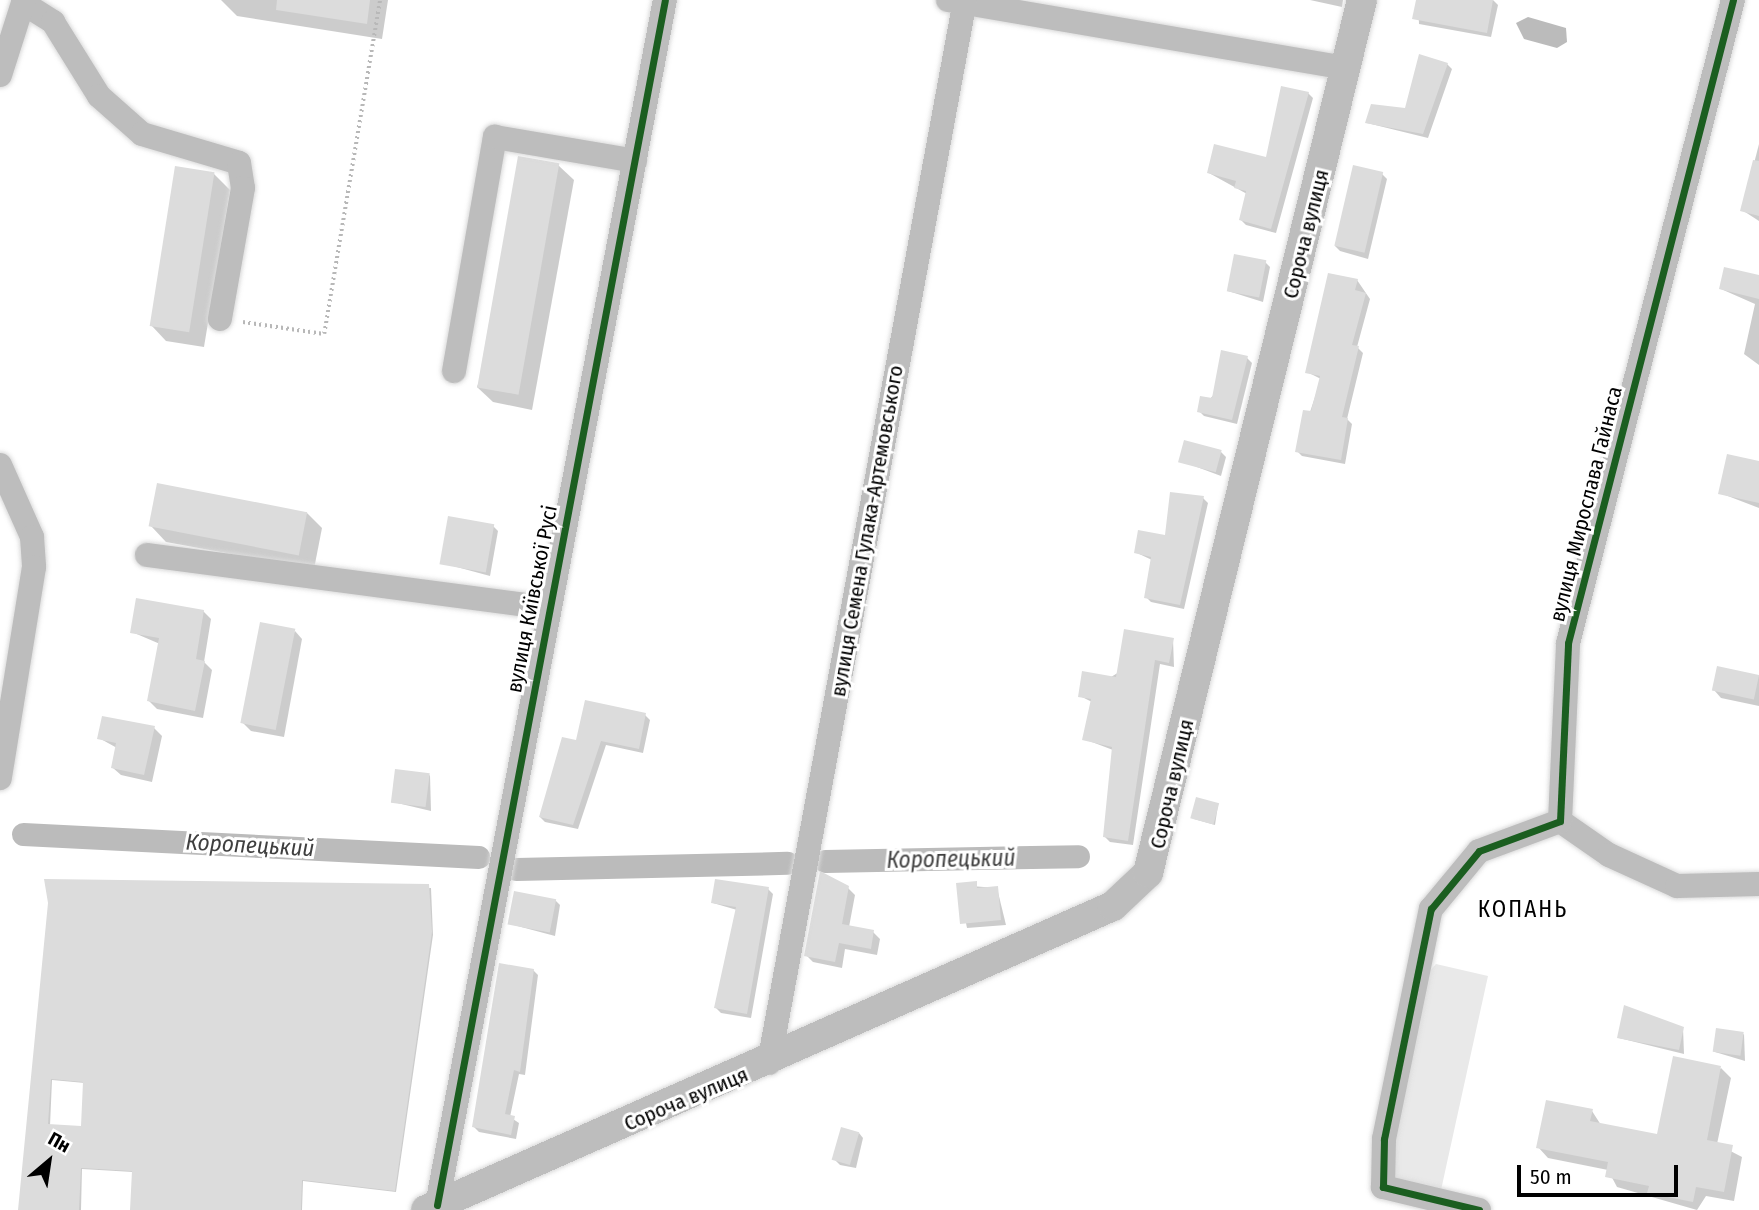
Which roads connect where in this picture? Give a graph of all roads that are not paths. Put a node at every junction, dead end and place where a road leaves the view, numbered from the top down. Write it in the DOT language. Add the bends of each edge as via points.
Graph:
graph roads {
  1 [pos="665,0"];
  2 [pos="1362,0"];
  3 [pos="1733,0"];
  4 [pos="959,1"];
  5 [pos="24,2"];
  6 [pos="1347,68"];
  7 [pos="0,75"];
  8 [pos="635,161"];
  9 [pos="220,319"];
  10 [pos="454,371"];
  11 [pos="0,465"];
  12 [pos="147,555"];
  13 [pos="548,608"];
  14 [pos="0,778"];
  15 [pos="1560,821"];
  16 [pos="1759,884"];
  17 [pos="769,1063"];
  18 [pos="431,1208"];
  19 [pos="1479,1210"];
  1 -- 8 [label="street, вулиця Київської Русі"];
  2 -- 6 [label="main road, Сороча вулиця"];
  3 -- 15 [label="street, вулиця Мирослава Гайнаса" via="1568,643"];
  4 -- 6 [label="street"];
  4 -- 17 [label="street, вулиця Семена Гулака-Артемовського"];
  5 -- 7 [label="street"];
  5 -- 9 [label="street" via="53,22 99,96 142,134 239,163 243,188"];
  6 -- 17 [label="main road, Сороча вулиця" via="1148,873 1113,906"];
  8 -- 10 [label="street" via="495,137"];
  8 -- 13 [label="street, вулиця Київської Русі"];
  11 -- 14 [label="street" via="32,537 34,567"];
  12 -- 13 [label="street"];
  13 -- 18 [label="street, вулиця Київської Русі"];
  15 -- 16 [label="street" via="1609,855 1677,886"];
  15 -- 19 [label="street" via="1479,850 1431,909 1384,1139 1383,1187"];
  17 -- 18 [label="main road, Сороча вулиця"];
}
